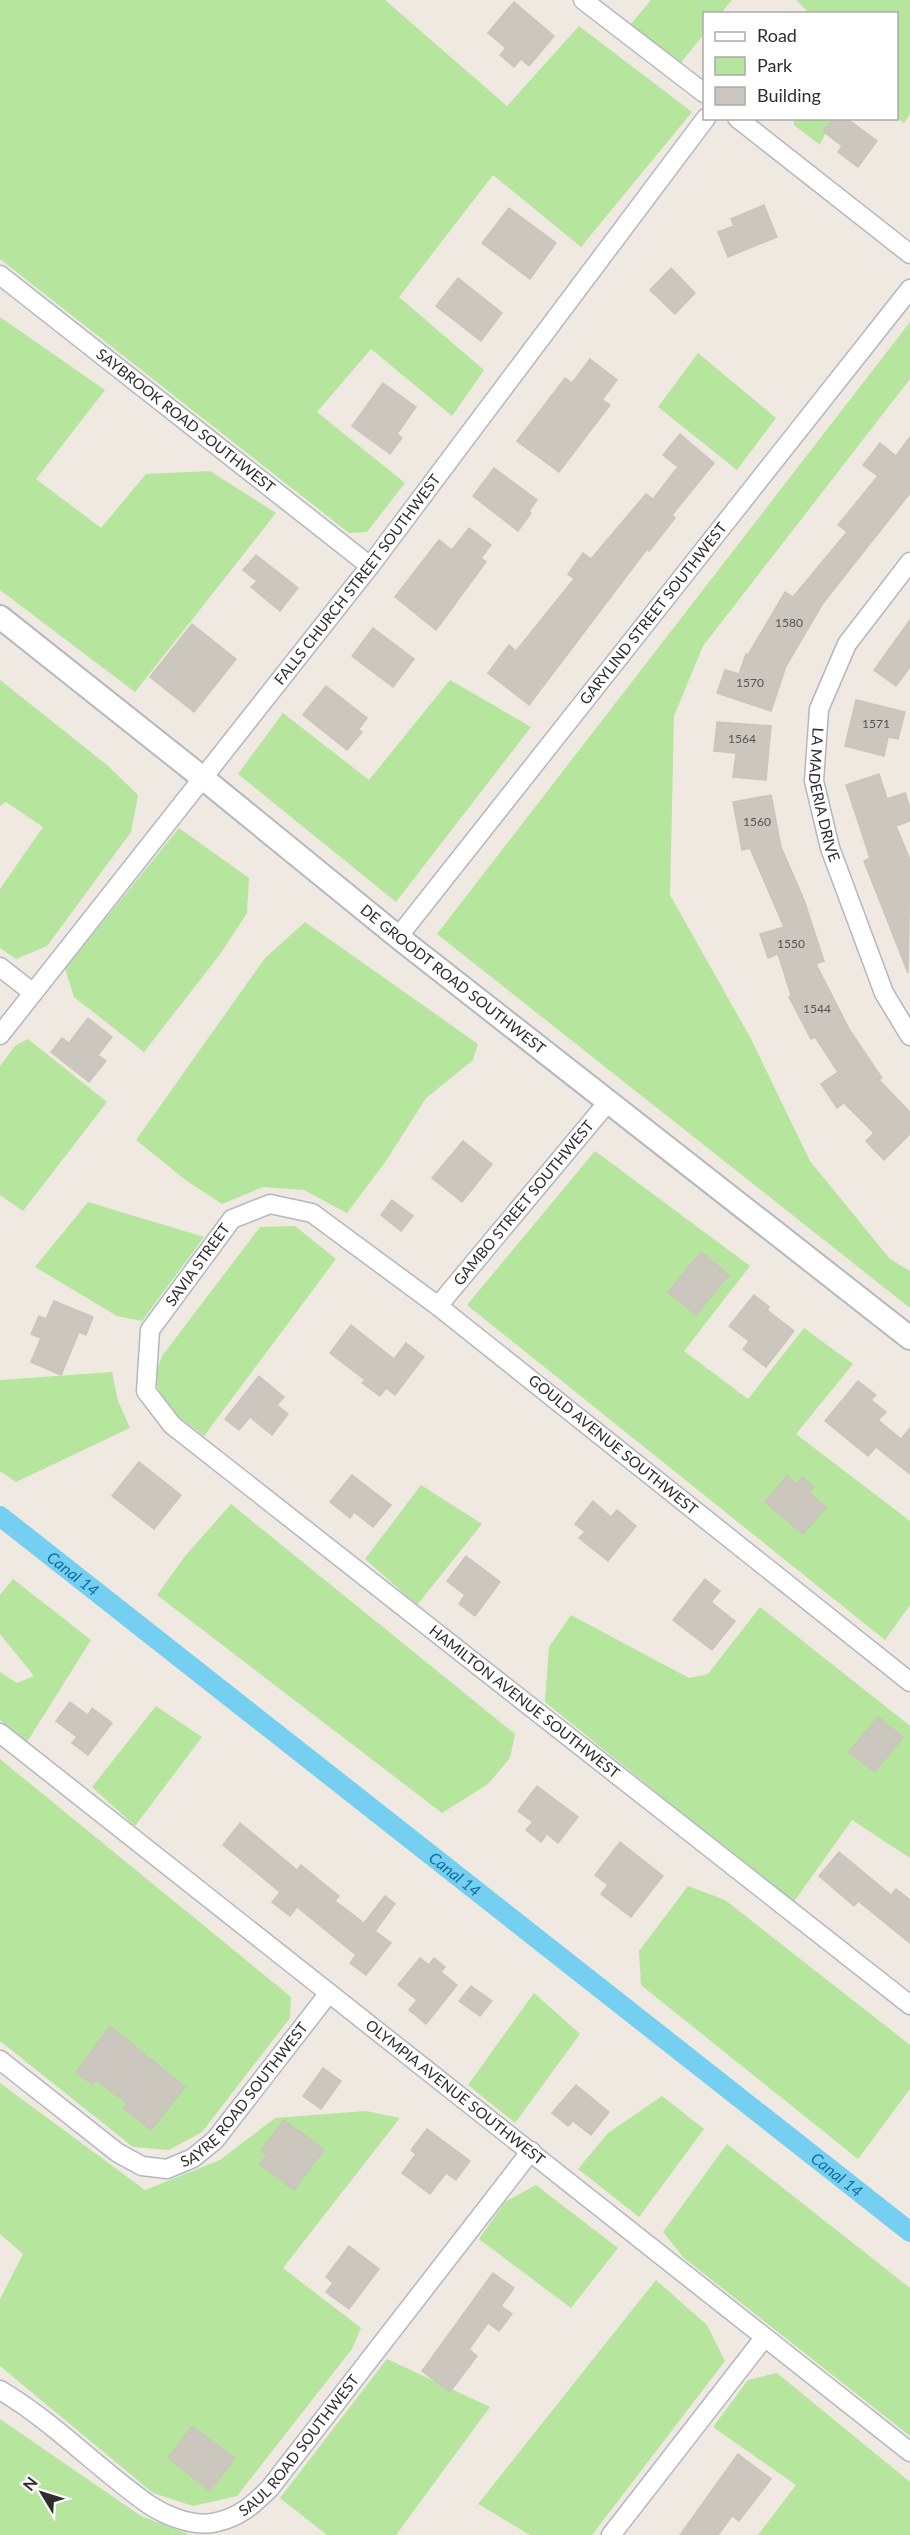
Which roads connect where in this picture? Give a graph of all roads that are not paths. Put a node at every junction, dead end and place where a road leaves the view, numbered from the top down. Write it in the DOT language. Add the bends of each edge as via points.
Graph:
graph roads {
  1 [pos="583,0"];
  2 [pos="703,91"];
  3 [pos="704,120"];
  4 [pos="740,120"];
  5 [pos="910,254"];
  6 [pos="0,275"];
  7 [pos="910,289"];
  8 [pos="910,562"];
  9 [pos="370,566"];
  10 [pos="0,617"];
  11 [pos="204,778"];
  12 [pos="398,937"];
  13 [pos="0,967"];
  14 [pos="32,992"];
  15 [pos="0,1035"];
  16 [pos="910,1036"];
  17 [pos="608,1102"];
  18 [pos="312,1213"];
  19 [pos="438,1306"];
  20 [pos="910,1338"];
  21 [pos="146,1391"];
  22 [pos="910,1682"];
  23 [pos="0,1733"];
  24 [pos="329,1993"];
  25 [pos="910,2005"];
  26 [pos="0,2060"];
  27 [pos="531,2151"];
  28 [pos="764,2338"];
  29 [pos="0,2390"];
  30 [pos="910,2452"];
  31 [pos="611,2535"];
  1 -- 2 [label="street"];
  3 -- 9 [label="street, FALLS CHURCH STREET SOUTHWEST"];
  4 -- 5 [label="street"];
  6 -- 9 [label="street, SAYBROOK ROAD SOUTHWEST"];
  7 -- 12 [label="street, GARYLIND STREET SOUTHWEST"];
  8 -- 16 [label="street, LA MADERIA DRIVE" via="847,644 819,708 814,781 830,848 884,993"];
  9 -- 11 [label="street, FALLS CHURCH STREET SOUTHWEST"];
  10 -- 11 [label="street, DE GROODT ROAD SOUTHWEST"];
  11 -- 12 [label="street, DE GROODT ROAD SOUTHWEST"];
  11 -- 14 [label="street, FALLS CHURCH STREET SOUTHWEST"];
  12 -- 17 [label="street, DE GROODT ROAD SOUTHWEST"];
  13 -- 14 [label="street"];
  14 -- 15 [label="street, FALLS CHURCH STREET SOUTHWEST"];
  17 -- 19 [label="street, GAMBO STREET SOUTHWEST"];
  17 -- 20 [label="street, DE GROODT ROAD SOUTHWEST"];
  18 -- 19 [label="street, GOULD AVENUE SOUTHWEST"];
  18 -- 21 [label="street, SAVIA STREET" via="270,1204 232,1218 150,1330"];
  19 -- 22 [label="street, GOULD AVENUE SOUTHWEST"];
  21 -- 25 [label="street, HAMILTON AVENUE SOUTHWEST" via="172,1425"];
  23 -- 24 [label="street, OLYMPIA AVENUE SOUTHWEST"];
  24 -- 26 [label="street, SAYRE ROAD SOUTHWEST" via="215,2140 193,2158 167,2169 142,2166 118,2153"];
  24 -- 27 [label="street, OLYMPIA AVENUE SOUTHWEST"];
  27 -- 28 [label="street, OLYMPIA AVENUE SOUTHWEST"];
  27 -- 29 [label="street, SAUL ROAD SOUTHWEST" via="270,2488 245,2512 215,2523 183,2521 150,2505 26,2405"];
  28 -- 30 [label="street, OLYMPIA AVENUE SOUTHWEST"];
  28 -- 31 [label="street"];
}
